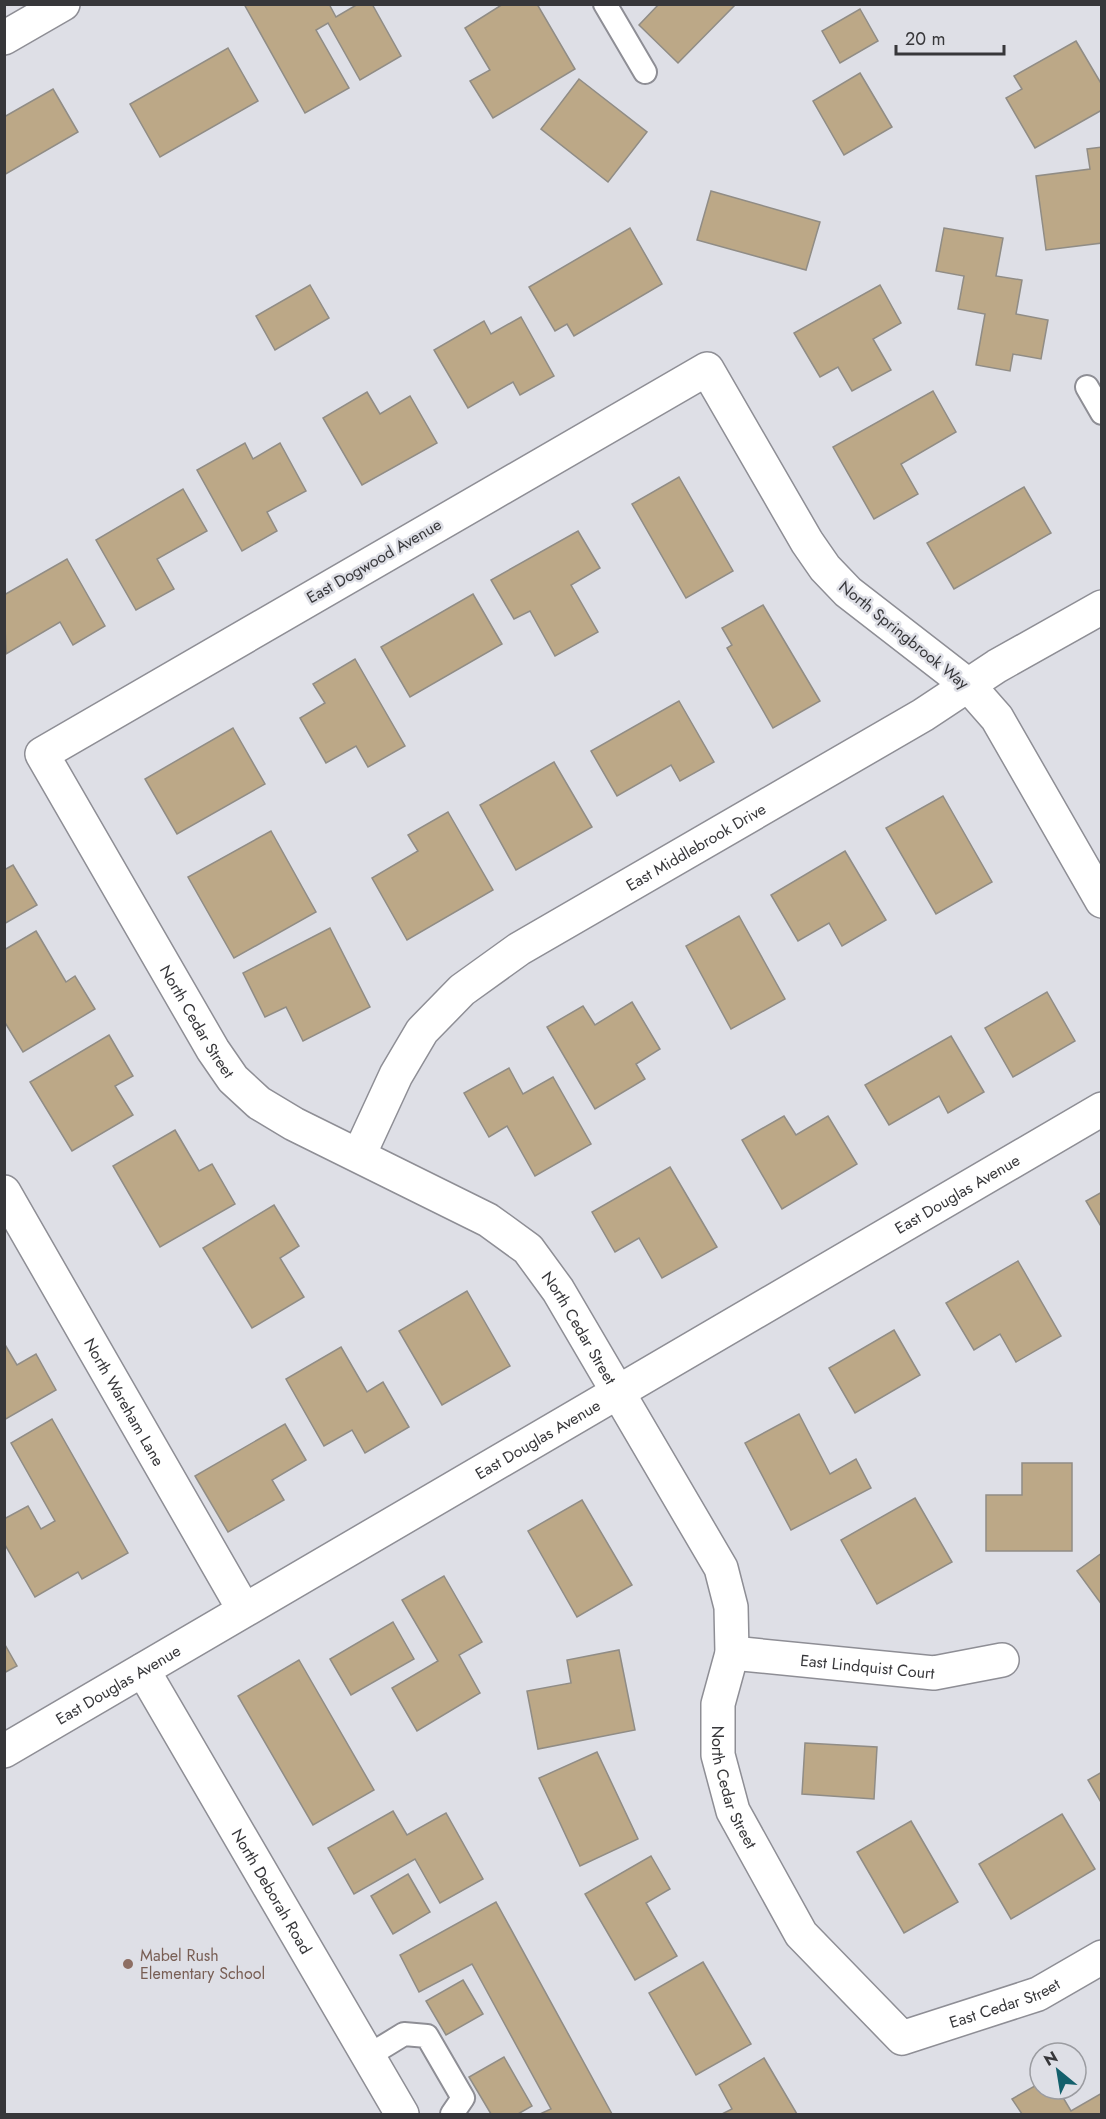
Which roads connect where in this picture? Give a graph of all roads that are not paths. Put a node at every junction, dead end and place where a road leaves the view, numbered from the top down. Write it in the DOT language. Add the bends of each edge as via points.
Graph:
graph roads {
  1 [pos="63,4"];
  2 [pos="604,4"];
  3 [pos="4,38"];
  4 [pos="645,72"];
  5 [pos="707,369"];
  6 [pos="1087,387"];
  7 [pos="1101,413"];
  8 [pos="1101,607"];
  9 [pos="968,685"];
  10 [pos="42,754"];
  11 [pos="1101,901"];
  12 [pos="1101,1110"];
  13 [pos="359,1155"];
  14 [pos="4,1192"];
  15 [pos="618,1392"];
  16 [pos="244,1610"];
  17 [pos="732,1653"];
  18 [pos="1002,1660"];
  19 [pos="143,1670"];
  20 [pos="4,1751"];
  21 [pos="1101,1957"];
  22 [pos="902,2038"];
  23 [pos="368,2056"];
  24 [pos="402,2115"];
  25 [pos="452,2115"];
  1 -- 3 [label="street"];
  2 -- 4 [label="lane"];
  5 -- 9 [label="street, North Springbrook Way" via="825,568 848,592"];
  5 -- 10 [label="street, East Dogwood Avenue"];
  6 -- 7 [label="lane"];
  8 -- 9 [label="street, East Middlebrook Drive"];
  9 -- 11 [label="street, North Springbrook Way" via="997,718"];
  9 -- 13 [label="street, East Middlebrook Drive" via="923,715 519,949 462,990 422,1031 396,1075"];
  10 -- 13 [label="street, North Cedar Street" via="233,1079 259,1103"];
  12 -- 15 [label="street, East Douglas Avenue"];
  13 -- 15 [label="street, North Cedar Street" via="488,1220 528,1249 558,1290"];
  14 -- 16 [label="street, North Wareham Lane"];
  15 -- 16 [label="street, East Douglas Avenue"];
  15 -- 17 [label="street, North Cedar Street" via="721,1568 731,1607"];
  16 -- 19 [label="street, East Douglas Avenue"];
  17 -- 18 [label="street, East Lindquist Court" via="934,1673"];
  17 -- 22 [label="street, North Cedar Street" via="718,1704 718,1755 733,1811 801,1934"];
  19 -- 20 [label="street, East Douglas Avenue"];
  19 -- 23 [label="street, North Deborah Road"];
  21 -- 22 [label="street, East Cedar Street" via="1038,1995"];
  23 -- 24 [label="street, North Deborah Road"];
  23 -- 25 [label="lane" via="404,2034 427,2036 463,2097"];
}
